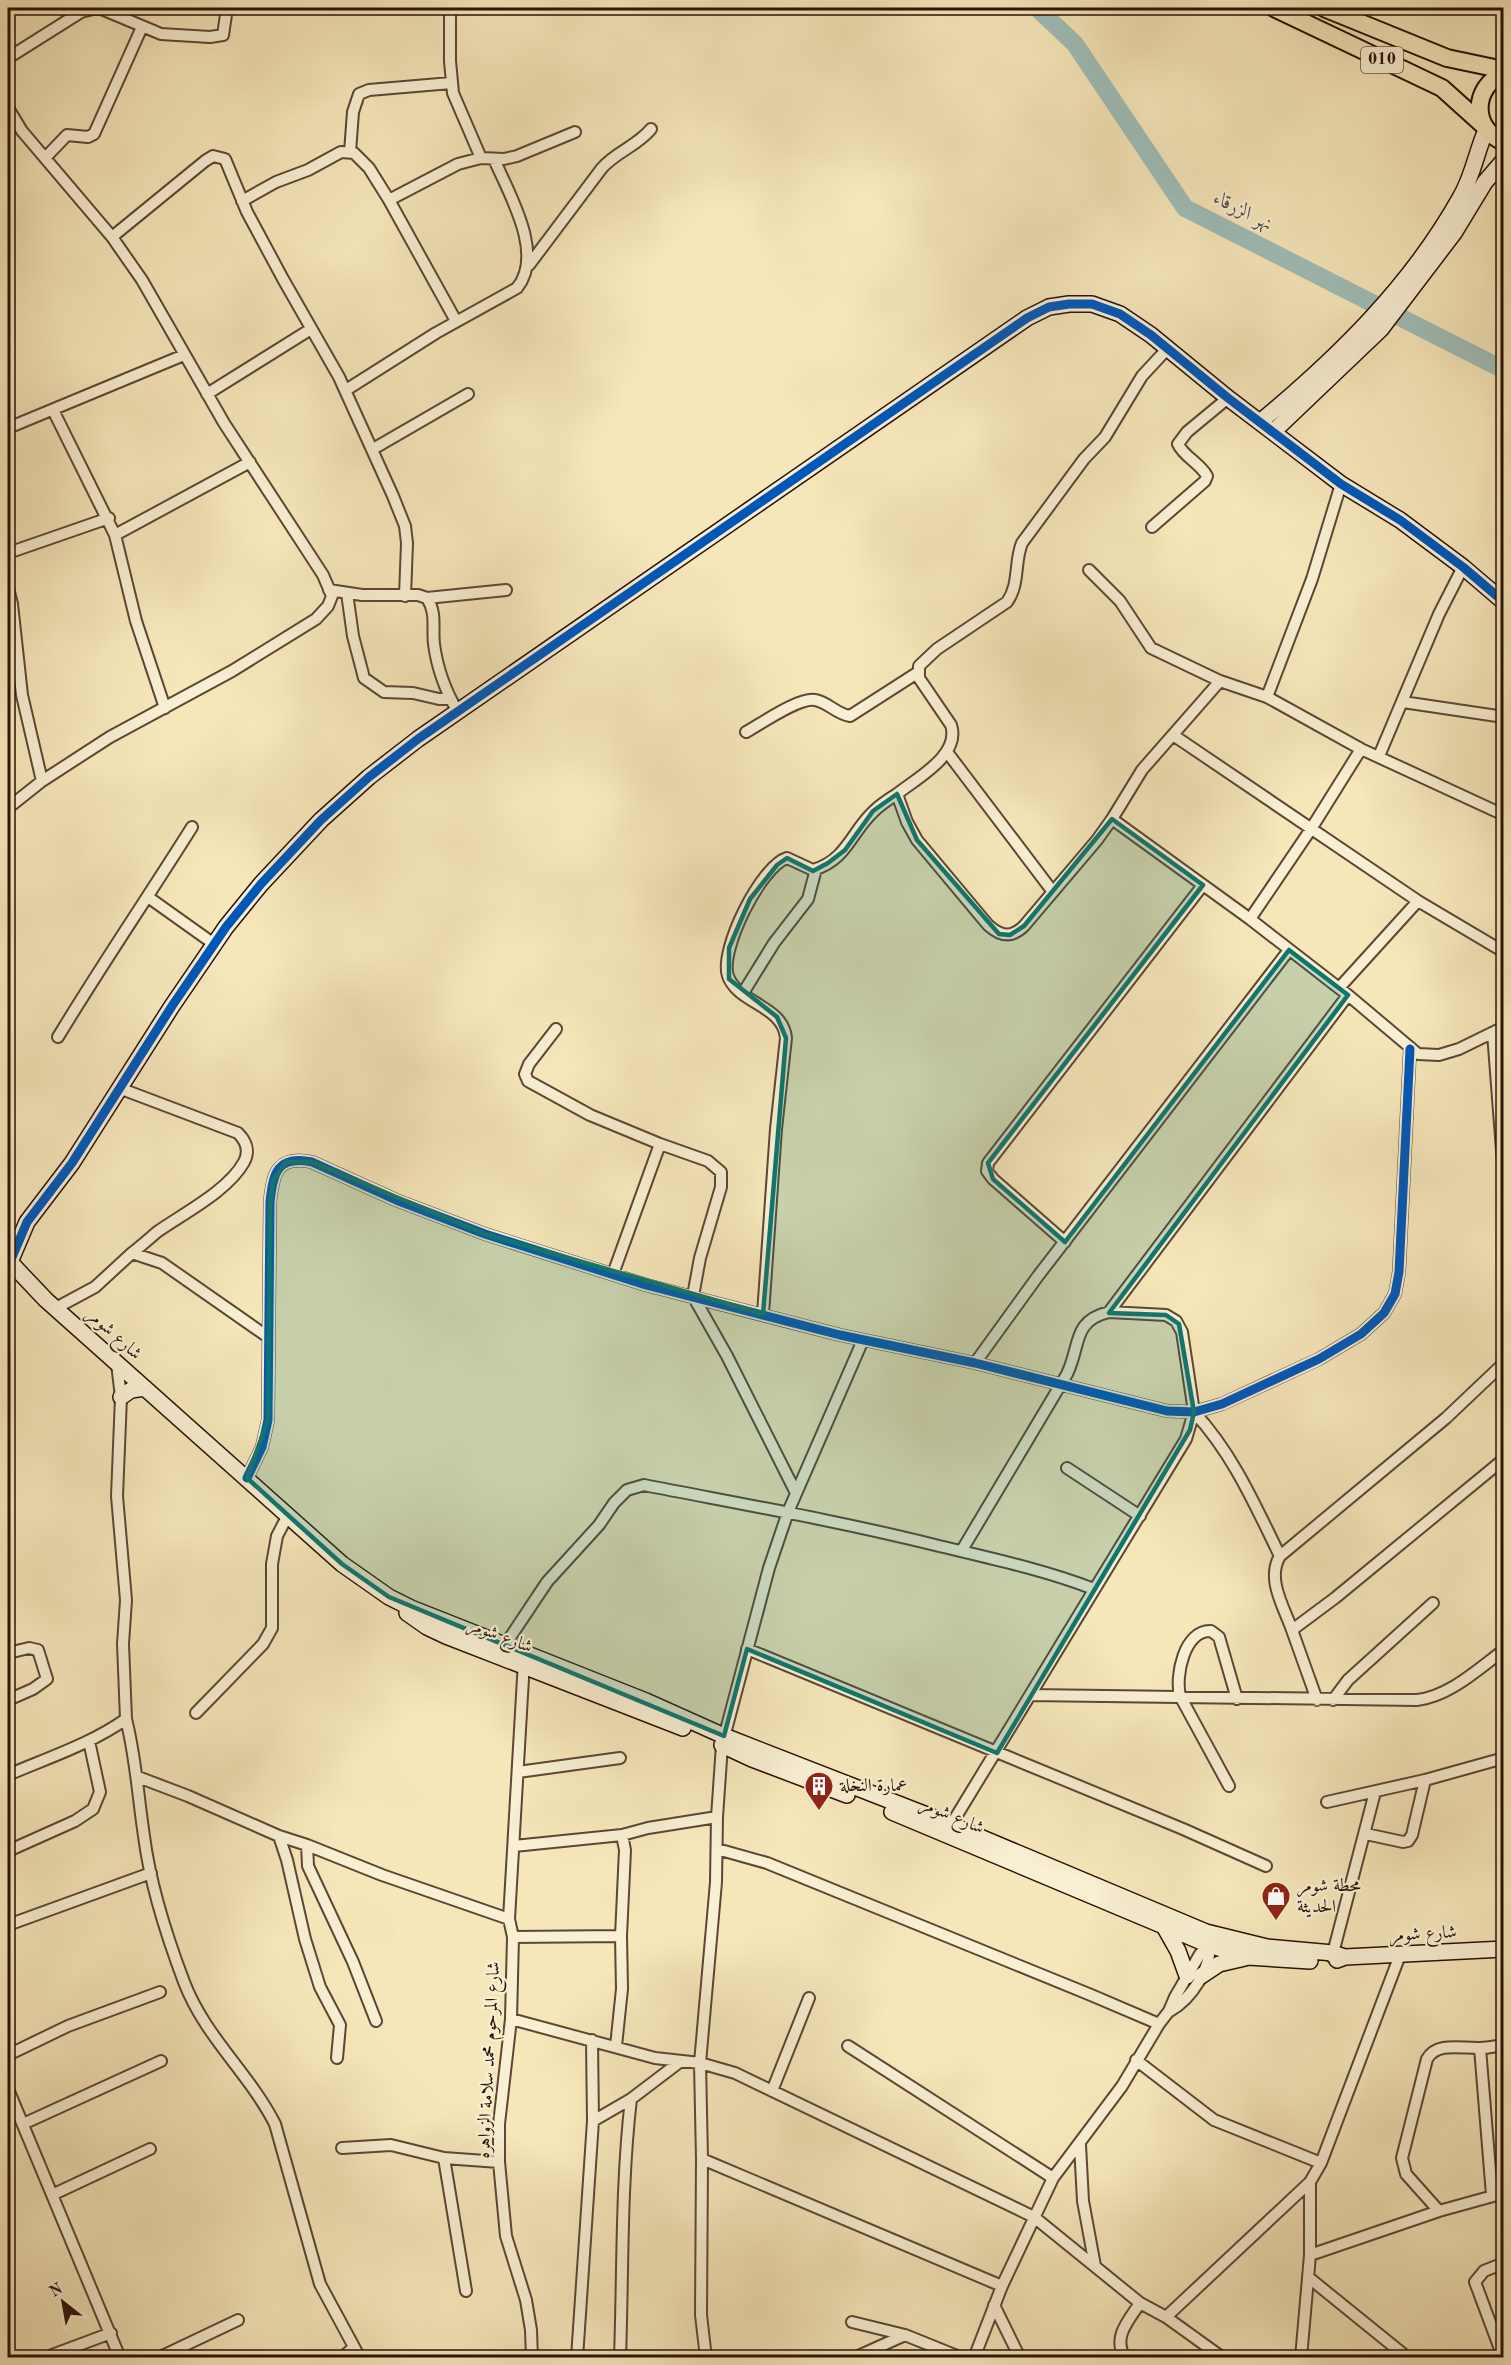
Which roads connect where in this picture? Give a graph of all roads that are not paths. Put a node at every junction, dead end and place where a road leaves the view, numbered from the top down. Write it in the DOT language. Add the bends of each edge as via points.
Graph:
graph roads {
  1 [pos="98,8"];
  2 [pos="227,8"];
  3 [pos="1274,8"];
  4 [pos="1324,8"];
  5 [pos="450,9"];
  6 [pos="142,27"];
  7 [pos="8,58"];
  8 [pos="1503,72"];
  9 [pos="451,83"];
  10 [pos="8,108"];
  11 [pos="1484,127"];
  12 [pos="651,129"];
  13 [pos="575,132"];
  14 [pos="1503,142"];
  15 [pos="350,152"];
  16 [pos="45,158"];
  17 [pos="481,158"];
  18 [pos="494,159"];
  19 [pos="1503,160"];
  20 [pos="389,200"];
  21 [pos="242,201"];
  22 [pos="112,237"];
  23 [pos="529,265"];
  24 [pos="1400,295"];
  25 [pos="456,321"];
  26 [pos="1375,326"];
  27 [pos="311,329"];
  28 [pos="1168,348"];
  29 [pos="184,355"];
  30 [pos="346,390"];
  31 [pos="207,394"];
  32 [pos="468,394"];
  33 [pos="1228,398"];
  34 [pos="53,410"];
  35 [pos="1260,422"];
  36 [pos="8,428"];
  37 [pos="1273,432"];
  38 [pos="373,448"];
  39 [pos="250,462"];
  40 [pos="1341,484"];
  41 [pos="109,518"];
  42 [pos="1152,527"];
  43 [pos="115,535"];
  44 [pos="8,554"];
  45 [pos="1463,567"];
  46 [pos="1089,570"];
  47 [pos="8,588"];
  48 [pos="329,590"];
  49 [pos="506,590"];
  50 [pos="347,593"];
  51 [pos="405,596"];
  52 [pos="427,598"];
  53 [pos="1503,602"];
  54 [pos="917,673"];
  55 [pos="1220,681"];
  56 [pos="1267,697"];
  57 [pos="1403,702"];
  58 [pos="454,705"];
  59 [pos="165,708"];
  60 [pos="1503,717"];
  61 [pos="746,732"];
  62 [pos="1173,735"];
  63 [pos="1361,749"];
  64 [pos="947,752"];
  65 [pos="1379,756"];
  66 [pos="42,781"];
  67 [pos="897,794"];
  68 [pos="8,808"];
  69 [pos="1503,815"];
  70 [pos="1112,819"];
  71 [pos="192,827"];
  72 [pos="1311,829"];
  73 [pos="816,869"];
  74 [pos="1203,885"];
  75 [pos="1053,892"];
  76 [pos="148,897"];
  77 [pos="1418,901"];
  78 [pos="1250,919"];
  79 [pos="214,944"];
  80 [pos="1289,950"];
  81 [pos="1503,952"];
  82 [pos="1343,991"];
  83 [pos="743,993"];
  84 [pos="1503,1027"];
  85 [pos="556,1029"];
  86 [pos="58,1037"];
  87 [pos="1497,1038"];
  88 [pos="1410,1049"];
  89 [pos="119,1088"];
  90 [pos="660,1144"];
  91 [pos="1503,1176"];
  92 [pos="27,1222"];
  93 [pos="8,1235"];
  94 [pos="1065,1242"];
  95 [pos="132,1253"];
  96 [pos="9,1261"];
  97 [pos="613,1274"];
  98 [pos="693,1296"];
  99 [pos="56,1308"];
  100 [pos="1109,1312"];
  101 [pos="763,1314"];
  102 [pos="268,1337"];
  103 [pos="862,1340"];
  104 [pos="975,1363"];
  105 [pos="1503,1363"];
  106 [pos="117,1364"];
  107 [pos="1060,1385"];
  108 [pos="145,1388"];
  109 [pos="121,1397"];
  110 [pos="1194,1412"];
  111 [pos="1503,1459"];
  112 [pos="1067,1468"];
  113 [pos="247,1478"];
  114 [pos="795,1491"];
  115 [pos="788,1512"];
  116 [pos="288,1515"];
  117 [pos="1140,1516"];
  118 [pos="962,1550"];
  119 [pos="1280,1556"];
  120 [pos="1094,1589"];
  121 [pos="389,1597"];
  122 [pos="1433,1603"];
  123 [pos="1292,1630"];
  124 [pos="505,1645"];
  125 [pos="747,1649"];
  126 [pos="1503,1650"];
  127 [pos="8,1653"];
  128 [pos="524,1660"];
  129 [pos="1030,1695"];
  130 [pos="1180,1696"];
  131 [pos="1237,1699"];
  132 [pos="8,1700"];
  133 [pos="1317,1700"];
  134 [pos="1333,1700"];
  135 [pos="196,1713"];
  136 [pos="126,1719"];
  137 [pos="723,1740"];
  138 [pos="89,1741"];
  139 [pos="996,1753"];
  140 [pos="620,1758"];
  141 [pos="1503,1758"];
  142 [pos="518,1772"];
  143 [pos="8,1775"];
  144 [pos="138,1777"];
  145 [pos="1425,1780"];
  146 [pos="1229,1786"];
  147 [pos="1375,1792"];
  148 [pos="1327,1802"];
  149 [pos="717,1817"];
  150 [pos="951,1825"];
  151 [pos="1366,1834"];
  152 [pos="622,1835"];
  153 [pos="279,1836"];
  154 [pos="306,1845"];
  155 [pos="514,1846"];
  156 [pos="717,1849"];
  157 [pos="8,1851"];
  158 [pos="1266,1866"];
  159 [pos="151,1873"];
  160 [pos="509,1919"];
  161 [pos="8,1925"];
  162 [pos="1165,1928"];
  163 [pos="621,1936"];
  164 [pos="513,1937"];
  165 [pos="1208,1939"];
  166 [pos="1503,1949"];
  167 [pos="1400,1955"];
  168 [pos="1248,1957"];
  169 [pos="1337,1957"];
  170 [pos="1194,1976"];
  171 [pos="160,1992"];
  172 [pos="809,1998"];
  173 [pos="511,2019"];
  174 [pos="376,2021"];
  175 [pos="1159,2024"];
  176 [pos="592,2040"];
  177 [pos="1503,2045"];
  178 [pos="616,2046"];
  179 [pos="848,2046"];
  180 [pos="1480,2048"];
  181 [pos="8,2055"];
  182 [pos="337,2058"];
  183 [pos="161,2061"];
  184 [pos="681,2061"];
  185 [pos="1136,2061"];
  186 [pos="700,2063"];
  187 [pos="8,2089"];
  188 [pos="772,2091"];
  189 [pos="631,2099"];
  190 [pos="593,2121"];
  191 [pos="23,2124"];
  192 [pos="1080,2145"];
  193 [pos="342,2148"];
  194 [pos="150,2149"];
  195 [pos="444,2158"];
  196 [pos="702,2159"];
  197 [pos="499,2162"];
  198 [pos="1321,2163"];
  199 [pos="1053,2178"];
  200 [pos="1310,2182"];
  201 [pos="54,2194"];
  202 [pos="1498,2194"];
  203 [pos="1439,2211"];
  204 [pos="1034,2217"];
  205 [pos="1310,2255"];
  206 [pos="1503,2263"];
  207 [pos="1095,2266"];
  208 [pos="1308,2277"];
  209 [pos="1002,2286"];
  210 [pos="466,2291"];
  211 [pos="1140,2303"];
  212 [pos="994,2305"];
  213 [pos="1166,2317"];
  214 [pos="238,2320"];
  215 [pos="852,2322"];
  216 [pos="111,2333"];
  217 [pos="905,2335"];
  218 [pos="353,2348"];
  219 [pos="1503,2357"];
  220 [pos="44,2358"];
  221 [pos="120,2358"];
  222 [pos="158,2358"];
  223 [pos="342,2358"];
  224 [pos="360,2358"];
  225 [pos="532,2358"];
  226 [pos="577,2358"];
  227 [pos="620,2358"];
  228 [pos="706,2358"];
  229 [pos="854,2358"];
  230 [pos="962,2358"];
  231 [pos="974,2358"];
  232 [pos="1020,2358"];
  233 [pos="1125,2358"];
  234 [pos="1223,2358"];
  235 [pos="1301,2358"];
  236 [pos="1408,2358"];
  1 -- 6 [label="street"];
  1 -- 7 [label="street" via="81,12"];
  2 -- 6 [label="street" via="224,32 219,37 161,34"];
  3 -- 11 [label="main road, 010" via="1442,88"];
  4 -- 8 [label="main road, 010" via="1447,58"];
  5 -- 9 [label="street"];
  6 -- 16 [label="street" via="94,134 67,135"];
  8 -- 11 [label="main road, 010" via="1481,94 1479,109"];
  9 -- 15 [label="street" via="359,94 353,112"];
  9 -- 17 [label="street"];
  10 -- 16 [label="street"];
  11 -- 14 [label="main road, 010"];
  11 -- 24 [label="street" via="1473,173"];
  12 -- 23 [label="street" via="639,142 608,161"];
  13 -- 18 [label="street" via="517,156"];
  15 -- 20 [label="street" via="361,157"];
  15 -- 21 [label="street" via="341,152"];
  16 -- 22 [label="street"];
  17 -- 18 [label="street"];
  17 -- 20 [label="street" via="458,164"];
  18 -- 23 [label="street" via="519,220"];
  19 -- 24 [label="street" via="1454,233"];
  20 -- 25 [label="street"];
  21 -- 22 [label="street" via="225,159 213,156"];
  21 -- 27 [label="street"];
  22 -- 29 [label="street" via="142,280"];
  23 -- 25 [label="street" via="517,288"];
  24 -- 26 [label="street"];
  25 -- 30 [label="street"];
  26 -- 35 [label="street"];
  26 -- 37 [label="street"];
  27 -- 30 [label="street"];
  27 -- 31 [label="street"];
  28 -- 33 [label="street"];
  28 -- 54 [label="street" via="1135,387 1105,437 1022,543 1017,553 1013,593 1007,602 937,649"];
  28 -- 58 [label="street" via="1120,314 1092,304 1050,307 1027,318"];
  29 -- 31 [label="street"];
  29 -- 34 [label="street"];
  30 -- 38 [label="street"];
  31 -- 39 [label="street"];
  32 -- 38 [label="street"];
  33 -- 35 [label="street"];
  33 -- 42 [label="street" via="1178,444 1203,470 1205,481"];
  34 -- 36 [label="street"];
  34 -- 41 [label="street"];
  35 -- 37 [label="street"];
  37 -- 40 [label="street"];
  38 -- 51 [label="street" via="405,526"];
  39 -- 43 [label="street"];
  39 -- 48 [label="street"];
  40 -- 45 [label="street" via="1400,520"];
  40 -- 56 [label="street" via="1312,579"];
  41 -- 43 [label="street"];
  41 -- 44 [label="street"];
  43 -- 59 [label="street" via="136,621"];
  45 -- 53 [label="street"];
  45 -- 57 [label="street"];
  46 -- 55 [label="street" via="1120,601 1151,648"];
  47 -- 66 [label="street" via="22,695"];
  48 -- 50 [label="street"];
  48 -- 59 [label="street" via="332,597 328,606 316,619"];
  49 -- 52 [label="street"];
  50 -- 51 [label="street"];
  50 -- 58 [label="street" via="364,678 384,692 413,693"];
  51 -- 52 [label="street"];
  52 -- 58 [label="street" via="434,618 434,644"];
  54 -- 61 [label="street" via="849,716 822,701 807,700"];
  54 -- 64 [label="street" via="951,725 954,733"];
  55 -- 56 [label="street"];
  55 -- 62 [label="street"];
  56 -- 63 [label="street"];
  57 -- 60 [label="street"];
  57 -- 65 [label="street"];
  58 -- 79 [label="street" via="321,820 261,884"];
  59 -- 66 [label="street" via="110,737"];
  62 -- 70 [label="street" via="1142,770"];
  62 -- 72 [label="street"];
  63 -- 65 [label="street"];
  63 -- 72 [label="street"];
  64 -- 67 [label="street"];
  64 -- 75 [label="street"];
  65 -- 69 [label="street"];
  66 -- 68 [label="street"];
  67 -- 73 [label="street" via="873,811 845,850"];
  67 -- 75 [label="street" via="917,840 994,931 1005,936 1020,931"];
  70 -- 74 [label="street"];
  70 -- 75 [label="street"];
  71 -- 76 [label="street"];
  72 -- 77 [label="street"];
  72 -- 78 [label="street"];
  73 -- 83 [label="street" via="808,899"];
  73 -- 83 [label="street" via="794,859 783,859 750,899 726,962 729,979"];
  74 -- 78 [label="street"];
  74 -- 94 [label="street" via="988,1163 987,1172 993,1179"];
  76 -- 79 [label="street"];
  76 -- 86 [label="street" via="102,963"];
  77 -- 81 [label="street"];
  77 -- 82 [label="street"];
  78 -- 80 [label="street"];
  79 -- 89 [label="street"];
  80 -- 82 [label="street"];
  80 -- 94 [label="street"];
  82 -- 88 [label="street"];
  82 -- 100 [label="street"];
  83 -- 101 [label="street" via="777,1017 786,1038"];
  84 -- 87 [label="street"];
  85 -- 90 [label="street" via="529,1064 525,1074 528,1081 590,1115"];
  87 -- 88 [label="street" via="1439,1055 1418,1054"];
  87 -- 91 [label="street"];
  88 -- 110 [label="street" via="1399,1272 1390,1305 1361,1334 1319,1359 1232,1400"];
  89 -- 92 [label="street" via="72,1163"];
  89 -- 95 [label="street" via="238,1133 247,1149 245,1161 232,1178"];
  90 -- 97 [label="street"];
  90 -- 98 [label="street" via="708,1161 722,1176"];
  92 -- 93 [label="street"];
  92 -- 96 [label="street"];
  94 -- 104 [label="street"];
  95 -- 99 [label="street" via="95,1287"];
  95 -- 102 [label="street" via="162,1263"];
  96 -- 99 [label="street, شارع شومر"];
  97 -- 98 [label="street"];
  97 -- 102 [label="street" via="485,1234 298,1159 279,1168 273,1181"];
  98 -- 101 [label="street"];
  98 -- 114 [label="street"];
  99 -- 106 [label="street, شارع شومر"];
  100 -- 107 [label="street" via="1081,1328 1074,1358"];
  100 -- 110 [label="street" via="1166,1315 1176,1321 1182,1332"];
  101 -- 103 [label="street"];
  102 -- 113 [label="street" via="268,1420 262,1447"];
  103 -- 104 [label="street"];
  103 -- 114 [label="street"];
  104 -- 107 [label="street"];
  105 -- 119 [label="street" via="1446,1418"];
  106 -- 108 [label="street, شارع شومر"];
  106 -- 109 [label="street"];
  107 -- 110 [label="street" via="1152,1409"];
  107 -- 118 [label="street"];
  108 -- 109 [label="street" via="131,1390"];
  108 -- 113 [label="street, شارع شومر"];
  109 -- 136 [label="street" via="117,1497 126,1600"];
  110 -- 117 [label="street" via="1184,1444"];
  110 -- 119 [label="street" via="1241,1475"];
  111 -- 123 [label="street"];
  112 -- 117 [label="street"];
  113 -- 116 [label="street, شارع شومر"];
  114 -- 115 [label="street"];
  115 -- 118 [label="street"];
  115 -- 124 [label="street" via="644,1485 627,1490 547,1582"];
  115 -- 125 [label="street"];
  116 -- 121 [label="street, شارع شومر" via="342,1564"];
  116 -- 135 [label="street" via="277,1536 272,1564 272,1628 262,1644"];
  117 -- 120 [label="street"];
  118 -- 120 [label="street"];
  119 -- 123 [label="street" via="1274,1568 1274,1581"];
  120 -- 129 [label="street"];
  121 -- 124 [label="street, شارع شومر"];
  121 -- 128 [label="street, شارع شومر" via="427,1627"];
  122 -- 134 [label="street" via="1348,1680"];
  123 -- 133 [label="street"];
  124 -- 128 [label="street, شارع شومر"];
  125 -- 137 [label="street"];
  125 -- 139 [label="street"];
  126 -- 134 [label="street" via="1432,1697 1408,1701"];
  127 -- 132 [label="street" via="38,1650 47,1679"];
  128 -- 137 [label="street, شارع شومر"];
  128 -- 142 [label="street, شارع المرحوم محمد سلامة الزواهره"];
  129 -- 130 [label="street"];
  129 -- 139 [label="street"];
  130 -- 131 [label="street"];
  130 -- 131 [label="street" via="1177,1679 1182,1660 1193,1640 1206,1631 1216,1634 1221,1642"];
  130 -- 146 [label="street"];
  131 -- 133 [label="street"];
  133 -- 134 [label="street"];
  136 -- 138 [label="street"];
  136 -- 144 [label="street"];
  137 -- 149 [label="street"];
  137 -- 150 [label="street, شارع شومر"];
  137 -- 162 [label="street, شارع شومر" via="752,1759 933,1829"];
  138 -- 143 [label="street"];
  138 -- 157 [label="street" via="100,1792 93,1809"];
  139 -- 150 [label="street"];
  139 -- 158 [label="street"];
  140 -- 142 [label="street"];
  141 -- 145 [label="street"];
  142 -- 155 [label="street, شارع المرحوم محمد سلامة الزواهره"];
  144 -- 153 [label="street"];
  144 -- 159 [label="street"];
  145 -- 147 [label="street"];
  145 -- 151 [label="street" via="1408,1842"];
  147 -- 148 [label="street"];
  147 -- 151 [label="street"];
  149 -- 152 [label="street"];
  149 -- 156 [label="street"];
  150 -- 165 [label="street, شارع شومر"];
  151 -- 169 [label="street"];
  152 -- 155 [label="street"];
  152 -- 163 [label="street" via="625,1850"];
  153 -- 154 [label="street"];
  153 -- 182 [label="street" via="320,1987 340,2025"];
  154 -- 160 [label="street"];
  154 -- 174 [label="street" via="308,1866"];
  155 -- 160 [label="street, شارع المرحوم محمد سلامة الزواهره"];
  156 -- 175 [label="street" via="767,1863"];
  156 -- 186 [label="street"];
  159 -- 161 [label="street"];
  159 -- 218 [label="street" via="185,1983 199,2012 221,2048 264,2101 275,2124 320,2283"];
  160 -- 164 [label="street, شارع المرحوم محمد سلامة الزواهره"];
  162 -- 165 [label="street, شارع شومر"];
  162 -- 170 [label="street"];
  163 -- 164 [label="street"];
  163 -- 178 [label="street" via="622,1989"];
  164 -- 173 [label="street, شارع المرحوم محمد سلامة الزواهره"];
  165 -- 168 [label="street, شارع شومر"];
  165 -- 169 [label="street, شارع شومر" via="1227,1938"];
  165 -- 170 [label="street" via="1209,1958"];
  166 -- 167 [label="street, شارع شومر"];
  167 -- 169 [label="street, شارع شومر"];
  167 -- 198 [label="street"];
  168 -- 169 [label="street, شارع شومر"];
  168 -- 170 [label="street" via="1219,1964"];
  170 -- 175 [label="street" via="1183,2002"];
  171 -- 181 [label="street" via="68,2026"];
  172 -- 188 [label="street"];
  173 -- 176 [label="street"];
  173 -- 197 [label="street, شارع المرحوم محمد سلامة الزواهره" via="499,2124"];
  175 -- 185 [label="street"];
  176 -- 178 [label="street"];
  176 -- 190 [label="street"];
  177 -- 180 [label="street"];
  178 -- 184 [label="street"];
  179 -- 199 [label="street"];
  180 -- 202 [label="street"];
  180 -- 203 [label="street" via="1438,2049 1429,2055 1408,2129 1402,2158 1406,2174"];
  183 -- 191 [label="street"];
  184 -- 186 [label="street"];
  184 -- 189 [label="street"];
  185 -- 192 [label="street"];
  185 -- 198 [label="street" via="1214,2120"];
  186 -- 188 [label="street" via="735,2073"];
  186 -- 196 [label="street"];
  187 -- 191 [label="street"];
  188 -- 204 [label="street"];
  189 -- 190 [label="street"];
  189 -- 227 [label="street"];
  190 -- 226 [label="street"];
  191 -- 201 [label="street"];
  192 -- 199 [label="street"];
  192 -- 207 [label="street" via="1083,2201"];
  193 -- 195 [label="street" via="392,2145"];
  194 -- 201 [label="street"];
  195 -- 197 [label="street"];
  195 -- 210 [label="street"];
  196 -- 209 [label="street"];
  196 -- 228 [label="street" via="701,2315"];
  197 -- 225 [label="street, شارع المرحوم محمد سلامة الزواهره" via="506,2236 526,2300"];
  198 -- 200 [label="street"];
  199 -- 204 [label="street"];
  200 -- 205 [label="street"];
  200 -- 213 [label="street"];
  201 -- 216 [label="street"];
  202 -- 203 [label="street"];
  203 -- 205 [label="street"];
  204 -- 207 [label="street"];
  204 -- 209 [label="street"];
  205 -- 208 [label="street"];
  206 -- 219 [label="street" via="1484,2271 1475,2282"];
  207 -- 211 [label="street"];
  208 -- 235 [label="street"];
  208 -- 236 [label="street"];
  209 -- 212 [label="street"];
  211 -- 213 [label="street"];
  211 -- 233 [label="street" via="1119,2340"];
  212 -- 231 [label="street"];
  212 -- 232 [label="street"];
  213 -- 234 [label="street"];
  214 -- 222 [label="street"];
  215 -- 217 [label="street"];
  216 -- 220 [label="street"];
  216 -- 221 [label="street"];
  217 -- 229 [label="street"];
  217 -- 230 [label="street"];
  218 -- 223 [label="street"];
  218 -- 224 [label="street"];
}
